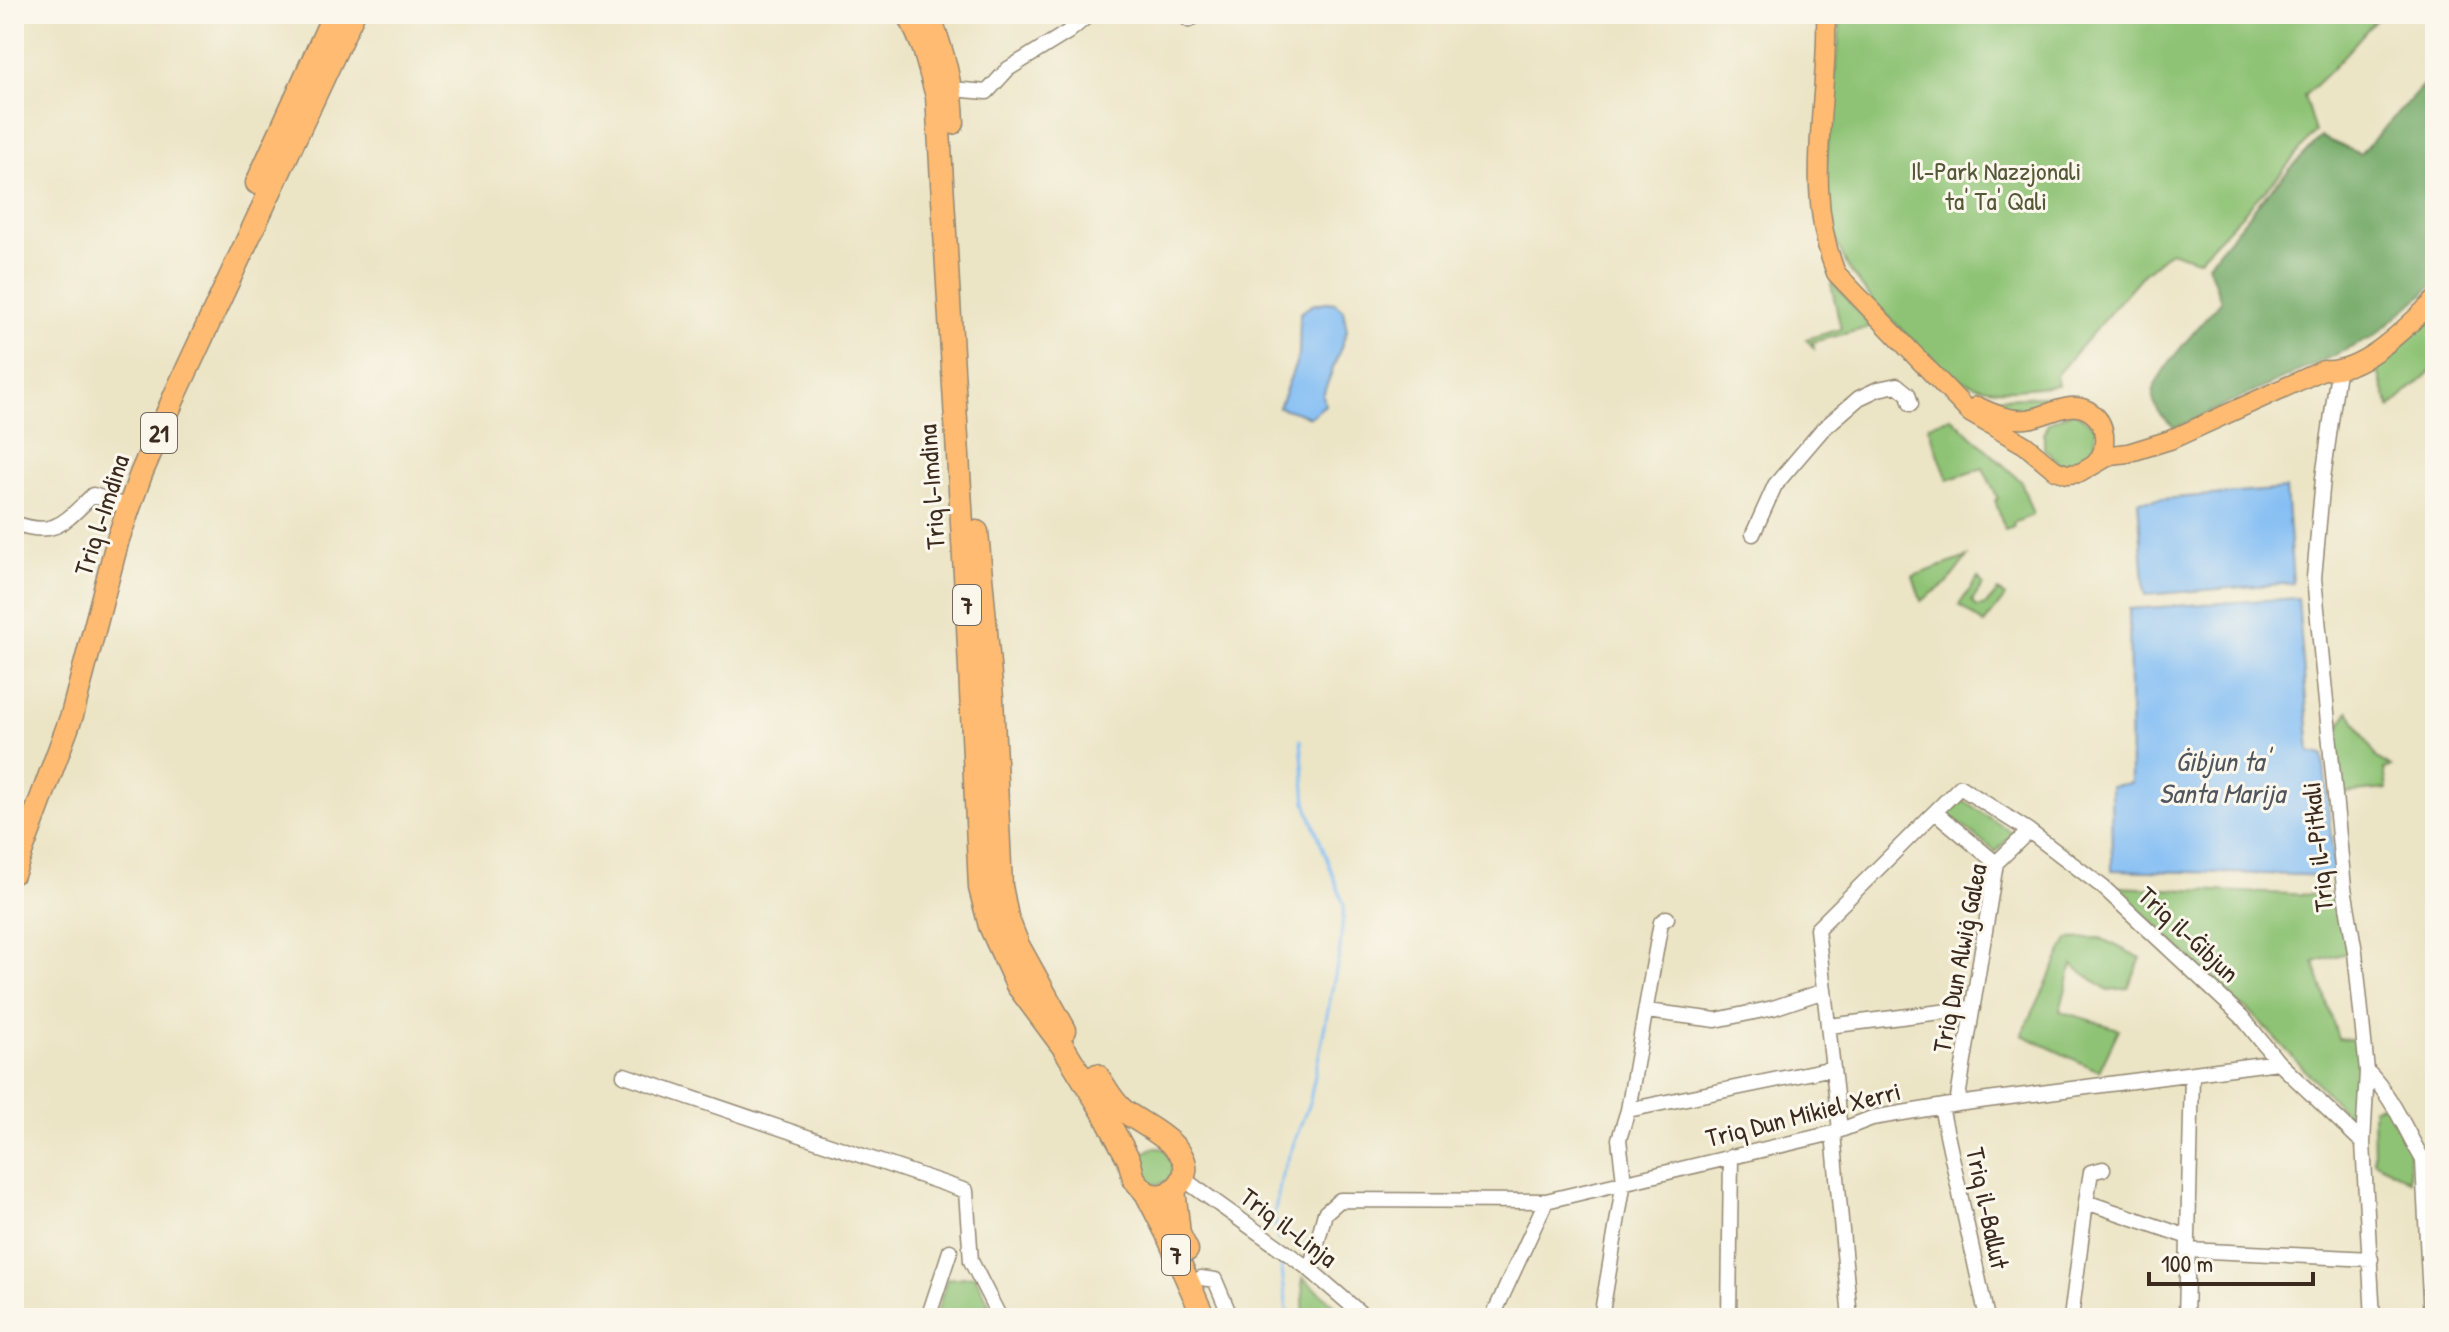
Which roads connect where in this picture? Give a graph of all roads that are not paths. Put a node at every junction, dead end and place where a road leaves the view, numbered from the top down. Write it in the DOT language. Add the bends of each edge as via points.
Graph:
graph roads {
  1 [pos="334,14"];
  2 [pos="353,14"];
  3 [pos="909,14"];
  4 [pos="928,14"];
  5 [pos="1090,14"];
  6 [pos="1182,14"];
  7 [pos="1199,14"];
  8 [pos="1826,14"];
  9 [pos="952,89"];
  10 [pos="2435,300"];
  11 [pos="2338,371"];
  12 [pos="1950,391"];
  13 [pos="1911,404"];
  14 [pos="2056,410"];
  15 [pos="2104,433"];
  16 [pos="2146,448"];
  17 [pos="2045,463"];
  18 [pos="2092,467"];
  19 [pos="117,503"];
  20 [pos="14,523"];
  21 [pos="1753,534"];
  22 [pos="1935,812"];
  23 [pos="14,831"];
  24 [pos="2029,831"];
  25 [pos="1996,863"];
  26 [pos="14,872"];
  27 [pos="1667,918"];
  28 [pos="1824,991"];
  29 [pos="1973,1008"];
  30 [pos="1647,1011"];
  31 [pos="1829,1026"];
  32 [pos="2278,1062"];
  33 [pos="1833,1068"];
  34 [pos="2367,1071"];
  35 [pos="624,1075"];
  36 [pos="2192,1075"];
  37 [pos="1957,1104"];
  38 [pos="1941,1107"];
  39 [pos="1628,1110"];
  40 [pos="1837,1131"];
  41 [pos="1163,1138"];
  42 [pos="2363,1143"];
  43 [pos="1731,1156"];
  44 [pos="1129,1160"];
  45 [pos="2423,1161"];
  46 [pos="2103,1169"];
  47 [pos="2435,1179"];
  48 [pos="1624,1181"];
  49 [pos="1178,1184"];
  50 [pos="1146,1193"];
  51 [pos="1546,1201"];
  52 [pos="2086,1202"];
  53 [pos="2188,1244"];
  54 [pos="950,1251"];
  55 [pos="2431,1254"];
  56 [pos="2371,1259"];
  57 [pos="1308,1268"];
  58 [pos="1201,1278"];
  59 [pos="928,1318"];
  60 [pos="1000,1318"];
  61 [pos="1204,1318"];
  62 [pos="1217,1318"];
  63 [pos="1231,1318"];
  64 [pos="1366,1318"];
  65 [pos="1492,1318"];
  66 [pos="1601,1318"];
  67 [pos="1729,1318"];
  68 [pos="1850,1318"];
  69 [pos="1987,1318"];
  70 [pos="2071,1318"];
  71 [pos="2186,1318"];
  72 [pos="2373,1318"];
  73 [pos="2431,1318"];
  1 -- 19 [label="highway, Triq l-Imdina / 21" via="161,389"];
  2 -- 26 [label="highway, Triq l-Imdina / 21" via="141,474 118,539 72,715"];
  3 -- 44 [label="highway, Triq l-Imdina / 7" via="937,96 980,888 990,926 1017,985 1064,1048"];
  4 -- 9 [label="highway, Triq l-Imdina / 7"];
  5 -- 9 [label="street" via="1008,69 987,92"];
  6 -- 7 [label="street" via="1189,20"];
  8 -- 12 [label="main road" via="1817,173 1825,245 1836,273"];
  9 -- 41 [label="highway, Triq l-Imdina / 7" via="967,393 1007,917 1074,1044 1120,1108"];
  10 -- 11 [label="main road" via="2373,353"];
  11 -- 16 [label="main road" via="2323,370"];
  11 -- 34 [label="street, Triq il-Pitkali" via="2314,578"];
  12 -- 14 [label="main road" via="2006,417 2025,419"];
  12 -- 17 [label="main road" via="1970,413"];
  13 -- 21 [label="street" via="1897,385 1859,398 1822,430 1775,485"];
  14 -- 15 [label="main road" via="2068,406 2092,413"];
  14 -- 17 [label="main road" via="2040,428"];
  15 -- 16 [label="main road"];
  15 -- 18 [label="main road" via="2104,449"];
  16 -- 18 [label="main road" via="2111,455"];
  17 -- 18 [label="main road" via="2067,474"];
  19 -- 20 [label="street" via="93,495 57,528 34,530"];
  19 -- 23 [label="highway, Triq l-Imdina / 21" via="59,710"];
  22 -- 24 [label="street, Triq il-Ġibjun" via="1960,787"];
  22 -- 25 [label="street"];
  22 -- 28 [label="street" via="1817,929"];
  24 -- 25 [label="street, Triq Dun Alwiġ Galea"];
  24 -- 32 [label="street, Triq il-Ġibjun" via="2104,888 2242,1017"];
  25 -- 29 [label="street, Triq Dun Alwiġ Galea"];
  27 -- 30 [label="street" via="1661,922"];
  28 -- 30 [label="street" via="1716,1020"];
  28 -- 31 [label="street"];
  29 -- 31 [label="street"];
  29 -- 37 [label="street, Triq Dun Alwiġ Galea"];
  30 -- 39 [label="street"];
  31 -- 33 [label="street"];
  32 -- 36 [label="street, Triq Dun Mikiel Xerri"];
  32 -- 42 [label="street, Triq il-Ġibjun"];
  33 -- 39 [label="street"];
  33 -- 40 [label="street"];
  34 -- 42 [label="street, Triq il-Pitkali"];
  34 -- 45 [label="street" via="2404,1122"];
  35 -- 60 [label="street" via="966,1191 971,1261"];
  36 -- 37 [label="street, Triq Dun Mikiel Xerri"];
  36 -- 53 [label="street"];
  37 -- 38 [label="street, Triq Dun Mikiel Xerri"];
  38 -- 40 [label="street, Triq Dun Mikiel Xerri" via="1872,1118"];
  38 -- 69 [label="street, Triq il-Ballut"];
  39 -- 48 [label="street" via="1619,1139"];
  40 -- 43 [label="street, Triq Dun Mikiel Xerri"];
  40 -- 68 [label="street"];
  41 -- 44 [label="highway" via="1146,1140"];
  41 -- 49 [label="highway, Triq l-Imdina / 7" via="1183,1158"];
  42 -- 56 [label="street, Triq il-Pitkali"];
  43 -- 48 [label="street, Triq Dun Mikiel Xerri"];
  43 -- 67 [label="street"];
  44 -- 50 [label="highway, Triq l-Imdina / 7" via="1134,1179"];
  45 -- 47 [label="street"];
  45 -- 55 [label="street"];
  46 -- 52 [label="street" via="2091,1172"];
  48 -- 51 [label="street, Triq Dun Mikiel Xerri"];
  48 -- 66 [label="street"];
  49 -- 50 [label="highway" via="1166,1195"];
  49 -- 57 [label="street, Triq il-Linja"];
  49 -- 58 [label="highway, Triq l-Imdina / 7" via="1179,1234"];
  50 -- 61 [label="highway, Triq l-Imdina / 7"];
  51 -- 57 [label="street, Triq Dun Mikiel Xerri" via="1340,1200 1325,1213"];
  51 -- 65 [label="street"];
  52 -- 53 [label="street"];
  52 -- 70 [label="street"];
  53 -- 56 [label="street"];
  53 -- 71 [label="street"];
  54 -- 59 [label="street"];
  55 -- 73 [label="street"];
  56 -- 72 [label="street, Triq il-Pitkali"];
  57 -- 64 [label="street, Triq il-Linja"];
  58 -- 62 [label="highway, Triq l-Imdina / 7"];
  58 -- 63 [label="street" via="1215,1280"];
}
